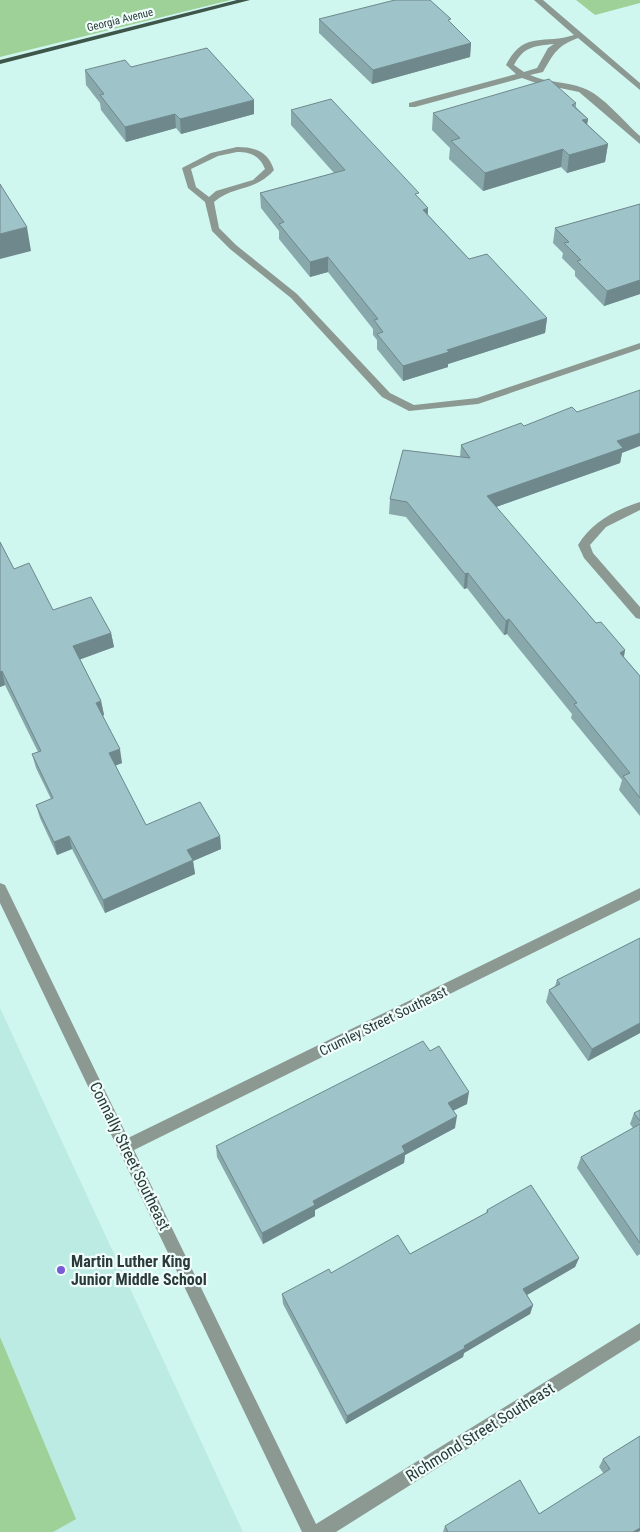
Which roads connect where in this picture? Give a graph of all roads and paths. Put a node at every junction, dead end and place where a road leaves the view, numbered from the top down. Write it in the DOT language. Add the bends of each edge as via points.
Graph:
graph roads {
  1 [pos="246,0"];
  2 [pos="538,0"];
  3 [pos="580,35"];
  4 [pos="563,41"];
  5 [pos="0,62"];
  6 [pos="520,76"];
  7 [pos="640,87"];
  8 [pos="412,105"];
  9 [pos="640,141"];
  10 [pos="209,201"];
  11 [pos="640,346"];
  12 [pos="640,506"];
  13 [pos="640,615"];
  14 [pos="0,889"];
  15 [pos="640,894"];
  16 [pos="125,1147"];
  17 [pos="640,1331"];
  18 [pos="311,1532"];
  19 [pos="320,1532"];
  1 -- 5 [label="main road, Georgia Avenue"];
  2 -- 3 [label="street"];
  3 -- 4 [label="street"];
  3 -- 7 [label="street"];
  4 -- 6 [label="street" via="551,50 540,70"];
  4 -- 6 [label="street" via="536,42 523,47 510,65"];
  6 -- 8 [label="street"];
  6 -- 9 [label="street" via="583,90"];
  10 -- 10 [label="street" via="219,193 256,182 270,170 265,158 253,151 234,149 204,157 186,168 193,191"];
  10 -- 11 [label="street" via="214,229 294,296 386,395 413,409 478,401"];
  12 -- 13 [label="street" via="603,522 584,545 588,555"];
  14 -- 16 [label="street, Connally Street Southeast"];
  15 -- 16 [label="street, Crumley Street Southeast"];
  16 -- 18 [label="street, Connally Street Southeast"];
  17 -- 19 [label="street, Richmond Street Southeast"];
}
